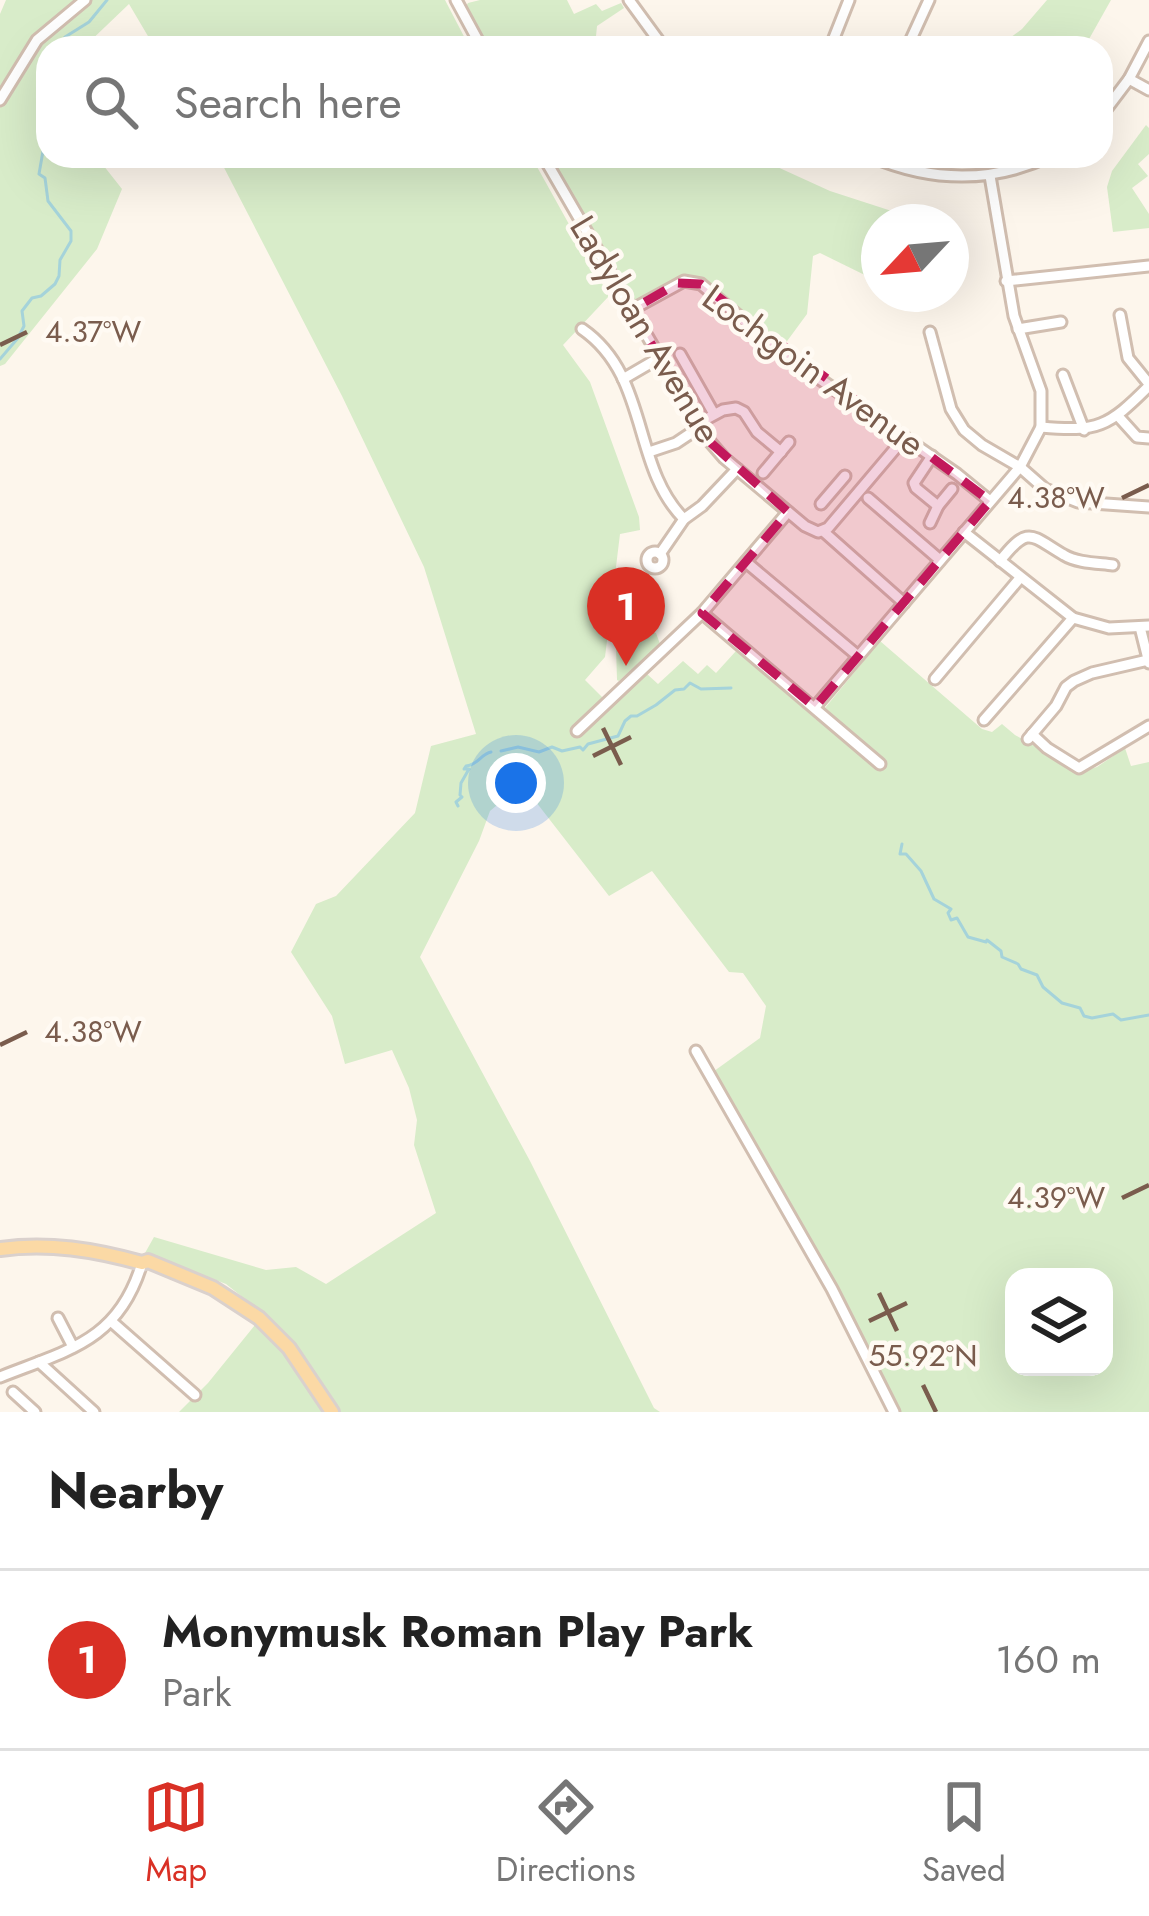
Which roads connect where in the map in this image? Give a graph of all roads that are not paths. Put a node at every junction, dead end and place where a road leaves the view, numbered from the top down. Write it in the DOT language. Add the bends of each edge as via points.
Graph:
graph roads {
  1 [pos="85,0"];
  2 [pos="457,0"];
  3 [pos="629,0"];
  4 [pos="849,0"];
  5 [pos="929,0"];
  6 [pos="42,36"];
  7 [pos="476,36"];
  8 [pos="655,36"];
  9 [pos="835,36"];
  10 [pos="912,36"];
  11 [pos="1149,41"];
  12 [pos="36,42"];
  13 [pos="1129,79"];
  14 [pos="1149,90"];
  15 [pos="0,100"];
  16 [pos="1113,100"];
  17 [pos="550,168"];
  18 [pos="907,168"];
  19 [pos="1022,168"];
  20 [pos="990,176"];
  21 [pos="1149,266"];
  22 [pos="1006,280"];
  23 [pos="631,310"];
  24 [pos="1120,316"];
  25 [pos="1060,322"];
  26 [pos="582,329"];
  27 [pos="1018,329"];
  28 [pos="930,332"];
  29 [pos="1125,343"];
  30 [pos="1108,346"];
  31 [pos="680,354"];
  32 [pos="659,358"];
  33 [pos="1063,375"];
  34 [pos="623,379"];
  35 [pos="1149,385"];
  36 [pos="714,414"];
  37 [pos="1118,416"];
  38 [pos="1041,427"];
  39 [pos="694,429"];
  40 [pos="1084,430"];
  41 [pos="904,437"];
  42 [pos="1149,438"];
  43 [pos="676,442"];
  44 [pos="649,452"];
  45 [pos="682,454"];
  46 [pos="932,456"];
  47 [pos="1020,467"];
  48 [pos="737,469"];
  49 [pos="763,473"];
  50 [pos="845,476"];
  51 [pos="952,489"];
  52 [pos="831,493"];
  53 [pos="868,498"];
  54 [pos="990,501"];
  55 [pos="821,504"];
  56 [pos="847,506"];
  57 [pos="938,506"];
  58 [pos="1149,507"];
  59 [pos="788,512"];
  60 [pos="684,519"];
  61 [pos="930,523"];
  62 [pos="822,531"];
  63 [pos="964,532"];
  64 [pos="660,554"];
  65 [pos="940,560"];
  66 [pos="1000,560"];
  67 [pos="746,562"];
  68 [pos="1113,565"];
  69 [pos="1020,578"];
  70 [pos="904,603"];
  71 [pos="701,613"];
  72 [pos="1072,618"];
  73 [pos="1145,626"];
  74 [pos="858,656"];
  75 [pos="1148,663"];
  76 [pos="935,679"];
  77 [pos="815,707"];
  78 [pos="984,720"];
  79 [pos="1149,726"];
  80 [pos="577,731"];
  81 [pos="880,764"];
  82 [pos="696,1051"];
  83 [pos="0,1250"];
  84 [pos="147,1267"];
  85 [pos="58,1318"];
  86 [pos="112,1322"];
  87 [pos="73,1347"];
  88 [pos="39,1362"];
  89 [pos="1,1375"];
  90 [pos="13,1392"];
  91 [pos="195,1395"];
  92 [pos="35,1412"];
  93 [pos="94,1412"];
  94 [pos="332,1412"];
  95 [pos="893,1412"];
  1 -- 6 [label="street"];
  2 -- 7 [label="street"];
  3 -- 8 [label="street"];
  4 -- 9 [label="street"];
  5 -- 10 [label="street"];
  11 -- 13 [label="street"];
  12 -- 15 [label="street"];
  13 -- 14 [label="street"];
  13 -- 16 [label="street"];
  17 -- 23 [label="street, Ladyloan Avenue"];
  18 -- 20 [label="street"];
  19 -- 20 [label="street"];
  20 -- 22 [label="street"];
  21 -- 22 [label="street"];
  22 -- 27 [label="street"];
  23 -- 32 [label="street, Ladyloan Avenue"];
  23 -- 41 [label="street, Lochgoin Avenue" via="683,281 701,284 782,353"];
  24 -- 29 [label="street"];
  25 -- 27 [label="street"];
  26 -- 34 [label="street"];
  27 -- 38 [label="street" via="1041,391"];
  28 -- 47 [label="street" via="964,430"];
  29 -- 30 [label="street"];
  29 -- 35 [label="street"];
  31 -- 36 [label="street" via="681,369"];
  32 -- 34 [label="street"];
  32 -- 39 [label="street, Ladyloan Avenue"];
  33 -- 40 [label="street"];
  34 -- 44 [label="street"];
  35 -- 37 [label="street"];
  36 -- 39 [label="street"];
  36 -- 49 [label="street" via="744,412 757,432 784,447"];
  37 -- 40 [label="street"];
  37 -- 42 [label="street" via="1137,437"];
  38 -- 40 [label="street"];
  38 -- 47 [label="street"];
  39 -- 43 [label="street"];
  39 -- 48 [label="street, Ladyloan Avenue"];
  41 -- 46 [label="street, Lochgoin Avenue"];
  41 -- 56 [label="street"];
  43 -- 44 [label="street"];
  43 -- 45 [label="street"];
  44 -- 60 [label="street" via="667,500"];
  46 -- 54 [label="street, Lochgoin Avenue"];
  46 -- 57 [label="street" via="914,485"];
  47 -- 54 [label="street"];
  47 -- 58 [label="street" via="1078,502"];
  48 -- 59 [label="street, Ladyloan Avenue"];
  48 -- 60 [label="street"];
  50 -- 52 [label="street"];
  51 -- 57 [label="street"];
  52 -- 55 [label="street"];
  52 -- 56 [label="street"];
  53 -- 65 [label="street"];
  54 -- 63 [label="street"];
  56 -- 62 [label="street"];
  57 -- 61 [label="street"];
  59 -- 62 [label="street, Ladyloan Avenue"];
  59 -- 67 [label="street"];
  60 -- 64 [label="street"];
  62 -- 70 [label="street, Ladyloan Avenue"];
  63 -- 65 [label="street"];
  63 -- 66 [label="street"];
  65 -- 70 [label="street"];
  66 -- 68 [label="street" via="1013,544 1038,537 1068,558"];
  66 -- 69 [label="street"];
  67 -- 71 [label="street"];
  67 -- 74 [label="street"];
  69 -- 72 [label="street"];
  69 -- 76 [label="street"];
  70 -- 74 [label="street"];
  71 -- 77 [label="street"];
  71 -- 80 [label="street"];
  72 -- 73 [label="street"];
  72 -- 78 [label="street"];
  73 -- 75 [label="street"];
  74 -- 77 [label="street"];
  75 -- 79 [label="street" via="1074,681 1030,737 1079,768"];
  77 -- 81 [label="street"];
  82 -- 95 [label="street"];
  83 -- 84 [label="main road" via="56,1246"];
  84 -- 86 [label="street"];
  84 -- 94 [label="main road" via="148,1261 213,1288 259,1318"];
  85 -- 87 [label="street"];
  86 -- 87 [label="street"];
  86 -- 91 [label="street"];
  87 -- 88 [label="street"];
  88 -- 89 [label="street"];
  88 -- 93 [label="street"];
  90 -- 92 [label="street"];
}
